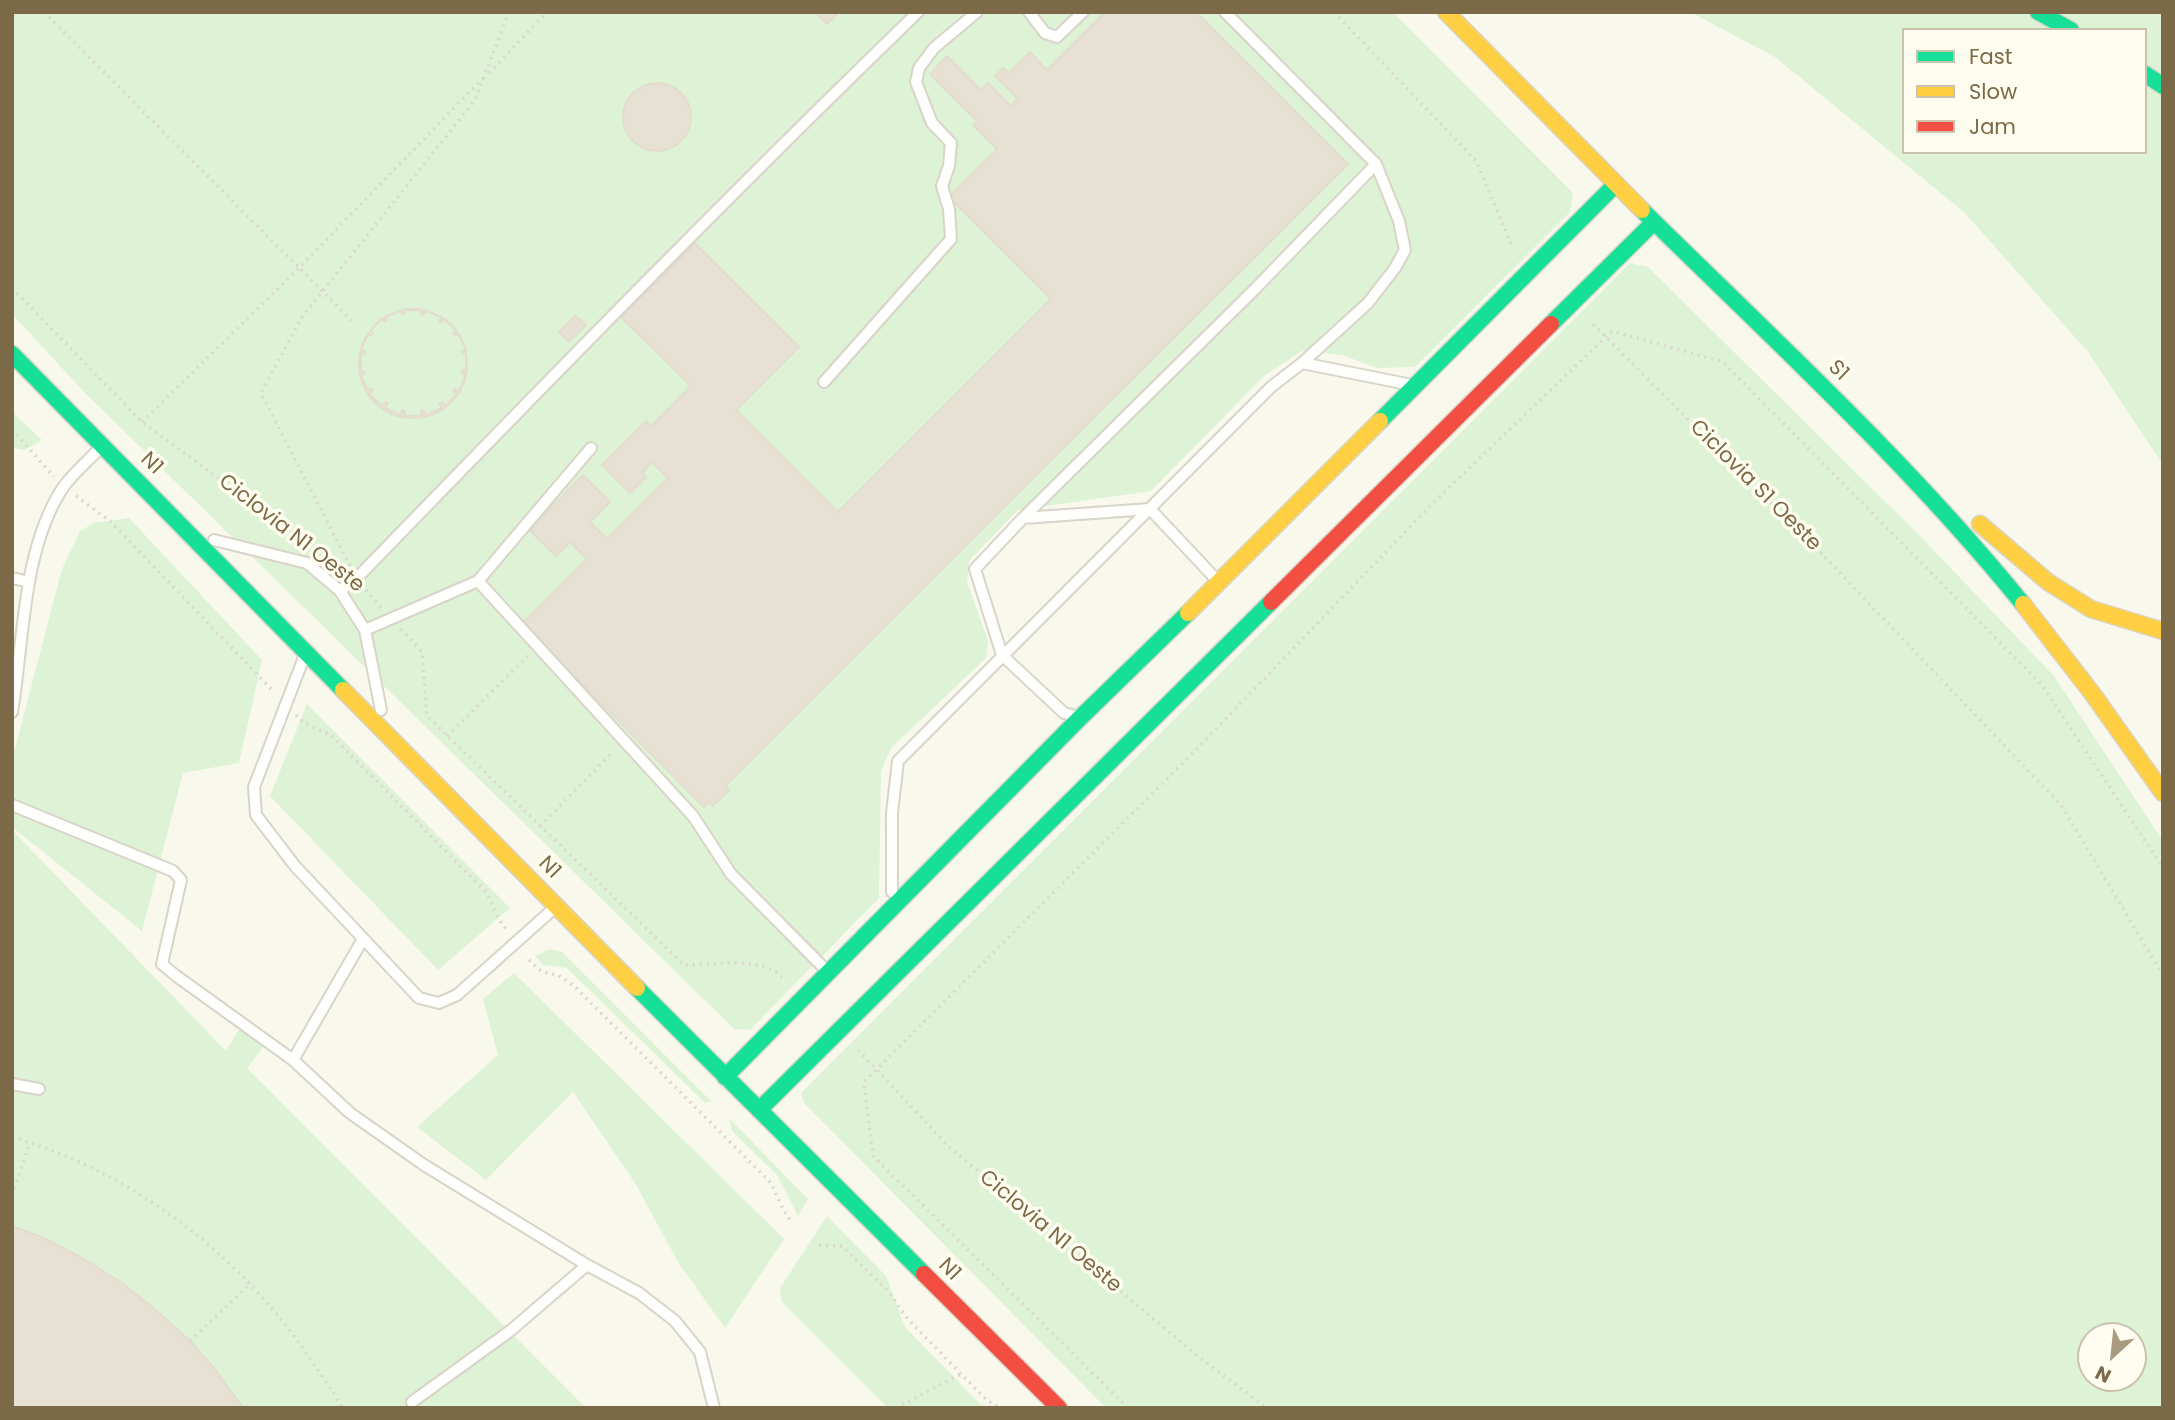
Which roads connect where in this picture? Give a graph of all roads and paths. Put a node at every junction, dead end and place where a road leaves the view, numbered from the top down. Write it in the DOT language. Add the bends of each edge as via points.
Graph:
graph roads {
  1 [pos="44,12"];
  2 [pos="509,12"];
  3 [pos="547,12"];
  4 [pos="918,12"];
  5 [pos="977,12"];
  6 [pos="1028,12"];
  7 [pos="1083,12"];
  8 [pos="1224,12"];
  9 [pos="1334,12"];
  10 [pos="1446,12"];
  11 [pos="2038,12"];
  12 [pos="2067,28"];
  13 [pos="486,75"];
  14 [pos="2147,75"];
  15 [pos="2163,86"];
  16 [pos="1376,164"];
  17 [pos="1616,184"];
  18 [pos="1654,222"];
  19 [pos="1533,267"];
  20 [pos="298,269"];
  21 [pos="12,288"];
  22 [pos="323,290"];
  23 [pos="1572,303"];
  24 [pos="355,324"];
  25 [pos="1606,336"];
  26 [pos="12,354"];
  27 [pos="1302,363"];
  28 [pos="824,382"];
  29 [pos="1414,386"];
  30 [pos="142,422"];
  31 [pos="12,429"];
  32 [pos="1867,429"];
  33 [pos="103,445"];
  34 [pos="592,448"];
  35 [pos="63,487"];
  36 [pos="1150,509"];
  37 [pos="1023,518"];
  38 [pos="190,534"];
  39 [pos="12,578"];
  40 [pos="356,579"];
  41 [pos="478,581"];
  42 [pos="29,582"];
  43 [pos="1219,582"];
  44 [pos="340,591"];
  45 [pos="389,617"];
  46 [pos="365,630"];
  47 [pos="2163,631"];
  48 [pos="538,646"];
  49 [pos="307,651"];
  50 [pos="1002,655"];
  51 [pos="12,712"];
  52 [pos="1080,718"];
  53 [pos="385,731"];
  54 [pos="447,736"];
  55 [pos="625,741"];
  56 [pos="2163,793"];
  57 [pos="12,805"];
  58 [pos="540,825"];
  59 [pos="2163,868"];
  60 [pos="557,906"];
  61 [pos="891,909"];
  62 [pos="363,939"];
  63 [pos="529,960"];
  64 [pos="2163,975"];
  65 [pos="833,977"];
  66 [pos="788,982"];
  67 [pos="858,1049"];
  68 [pos="293,1060"];
  69 [pos="877,1068"];
  70 [pos="725,1077"];
  71 [pos="12,1084"];
  72 [pos="39,1089"];
  73 [pos="759,1110"];
  74 [pos="12,1137"];
  75 [pos="30,1142"];
  76 [pos="12,1195"];
  77 [pos="792,1223"];
  78 [pos="819,1245"];
  79 [pos="587,1265"];
  80 [pos="251,1283"];
  81 [pos="190,1341"];
  82 [pos="961,1374"];
  83 [pos="412,1402"];
  84 [pos="342,1408"];
  85 [pos="714,1408"];
  86 [pos="896,1408"];
  87 [pos="1000,1408"];
  88 [pos="1059,1408"];
  89 [pos="1128,1408"];
  90 [pos="1267,1408"];
  1 -- 20 [label="path"];
  2 -- 13 [label="path"];
  3 -- 13 [label="path"];
  4 -- 40 [label="lane" via="579,348"];
  5 -- 28 [label="lane" via="934,48 919,68 916,82 932,123 951,143 942,186 951,239"];
  6 -- 7 [label="lane" via="1045,33 1058,37"];
  8 -- 16 [label="lane"];
  9 -- 19 [label="path" via="1476,161 1509,244"];
  10 -- 17 [label="main road, S1"];
  11 -- 12 [label="main road"];
  13 -- 20 [label="path"];
  13 -- 22 [label="path" via="475,100"];
  14 -- 15 [label="main road"];
  16 -- 27 [label="lane" via="1399,221 1405,250 1368,303"];
  16 -- 37 [label="lane"];
  17 -- 18 [label="main road, S1"];
  17 -- 19 [label="main road"];
  18 -- 23 [label="main road"];
  18 -- 32 [label="main road, S1"];
  19 -- 29 [label="main road" via="1508,301"];
  20 -- 22 [label="path"];
  20 -- 30 [label="path"];
  21 -- 30 [label="path, Ciclovia N1 Oeste"];
  22 -- 24 [label="path"];
  22 -- 40 [label="path" via="302,317 261,393"];
  23 -- 25 [label="path, Ciclovia S1 Oeste"];
  23 -- 73 [label="main road" via="1537,329 859,1002"];
  25 -- 59 [label="path" via="1612,331 1723,362 2042,685"];
  25 -- 64 [label="path, Ciclovia S1 Oeste" via="2061,805"];
  25 -- 69 [label="path" via="1433,503 1188,758"];
  26 -- 33 [label="main road, N1"];
  27 -- 29 [label="lane"];
  27 -- 36 [label="lane" via="1271,387"];
  29 -- 43 [label="main road"];
  30 -- 40 [label="path, Ciclovia N1 Oeste"];
  31 -- 35 [label="path"];
  32 -- 47 [label="main road" via="2048,582 2091,609"];
  32 -- 56 [label="main road, S1" via="2016,594"];
  33 -- 35 [label="lane"];
  33 -- 38 [label="main road, N1"];
  34 -- 41 [label="lane"];
  35 -- 42 [label="lane" via="48,517"];
  36 -- 37 [label="lane"];
  36 -- 43 [label="lane"];
  36 -- 50 [label="lane"];
  37 -- 50 [label="lane" via="975,569"];
  38 -- 44 [label="lane" via="307,563"];
  38 -- 49 [label="main road, N1"];
  39 -- 42 [label="lane"];
  40 -- 44 [label="lane"];
  40 -- 45 [label="path, Ciclovia N1 Oeste"];
  41 -- 45 [label="lane"];
  41 -- 48 [label="lane"];
  42 -- 51 [label="lane"];
  43 -- 52 [label="main road"];
  44 -- 46 [label="lane"];
  45 -- 46 [label="lane"];
  45 -- 54 [label="path, Ciclovia N1 Oeste" via="422,652 427,716"];
  46 -- 53 [label="lane"];
  48 -- 54 [label="path"];
  48 -- 55 [label="lane"];
  49 -- 53 [label="main road, N1"];
  49 -- 62 [label="lane" via="254,786 256,815 295,866"];
  50 -- 52 [label="lane" via="1064,713"];
  50 -- 61 [label="lane" via="898,761 892,813"];
  52 -- 61 [label="main road"];
  53 -- 60 [label="main road, N1"];
  54 -- 58 [label="path, Ciclovia N1 Oeste"];
  55 -- 58 [label="path"];
  55 -- 65 [label="lane" via="693,816 731,874"];
  57 -- 68 [label="lane" via="173,871 180,880 162,964"];
  58 -- 66 [label="path, Ciclovia N1 Oeste" via="684,965 761,964 775,969"];
  60 -- 62 [label="lane" via="457,995 439,1003 419,998"];
  60 -- 70 [label="main road, N1"];
  61 -- 65 [label="main road"];
  62 -- 68 [label="lane"];
  63 -- 77 [label="path" via="542,972 558,975 574,986 708,1118 771,1183"];
  65 -- 70 [label="main road"];
  67 -- 69 [label="path, Ciclovia N1 Oeste"];
  68 -- 79 [label="lane" via="350,1113 424,1165"];
  69 -- 89 [label="path" via="864,1082 873,1156"];
  69 -- 90 [label="path, Ciclovia N1 Oeste" via="948,1146 1199,1357"];
  70 -- 73 [label="main road, N1"];
  71 -- 72 [label="lane"];
  73 -- 88 [label="main road, N1"];
  74 -- 75 [label="path"];
  75 -- 76 [label="path"];
  75 -- 80 [label="path" via="85,1164 161,1208"];
  78 -- 82 [label="path" via="842,1246"];
  79 -- 83 [label="lane" via="510,1331"];
  79 -- 85 [label="lane" via="639,1293 675,1321 701,1352"];
  80 -- 81 [label="path"];
  80 -- 84 [label="path" via="289,1327"];
  82 -- 86 [label="path"];
  82 -- 87 [label="path"];
}
